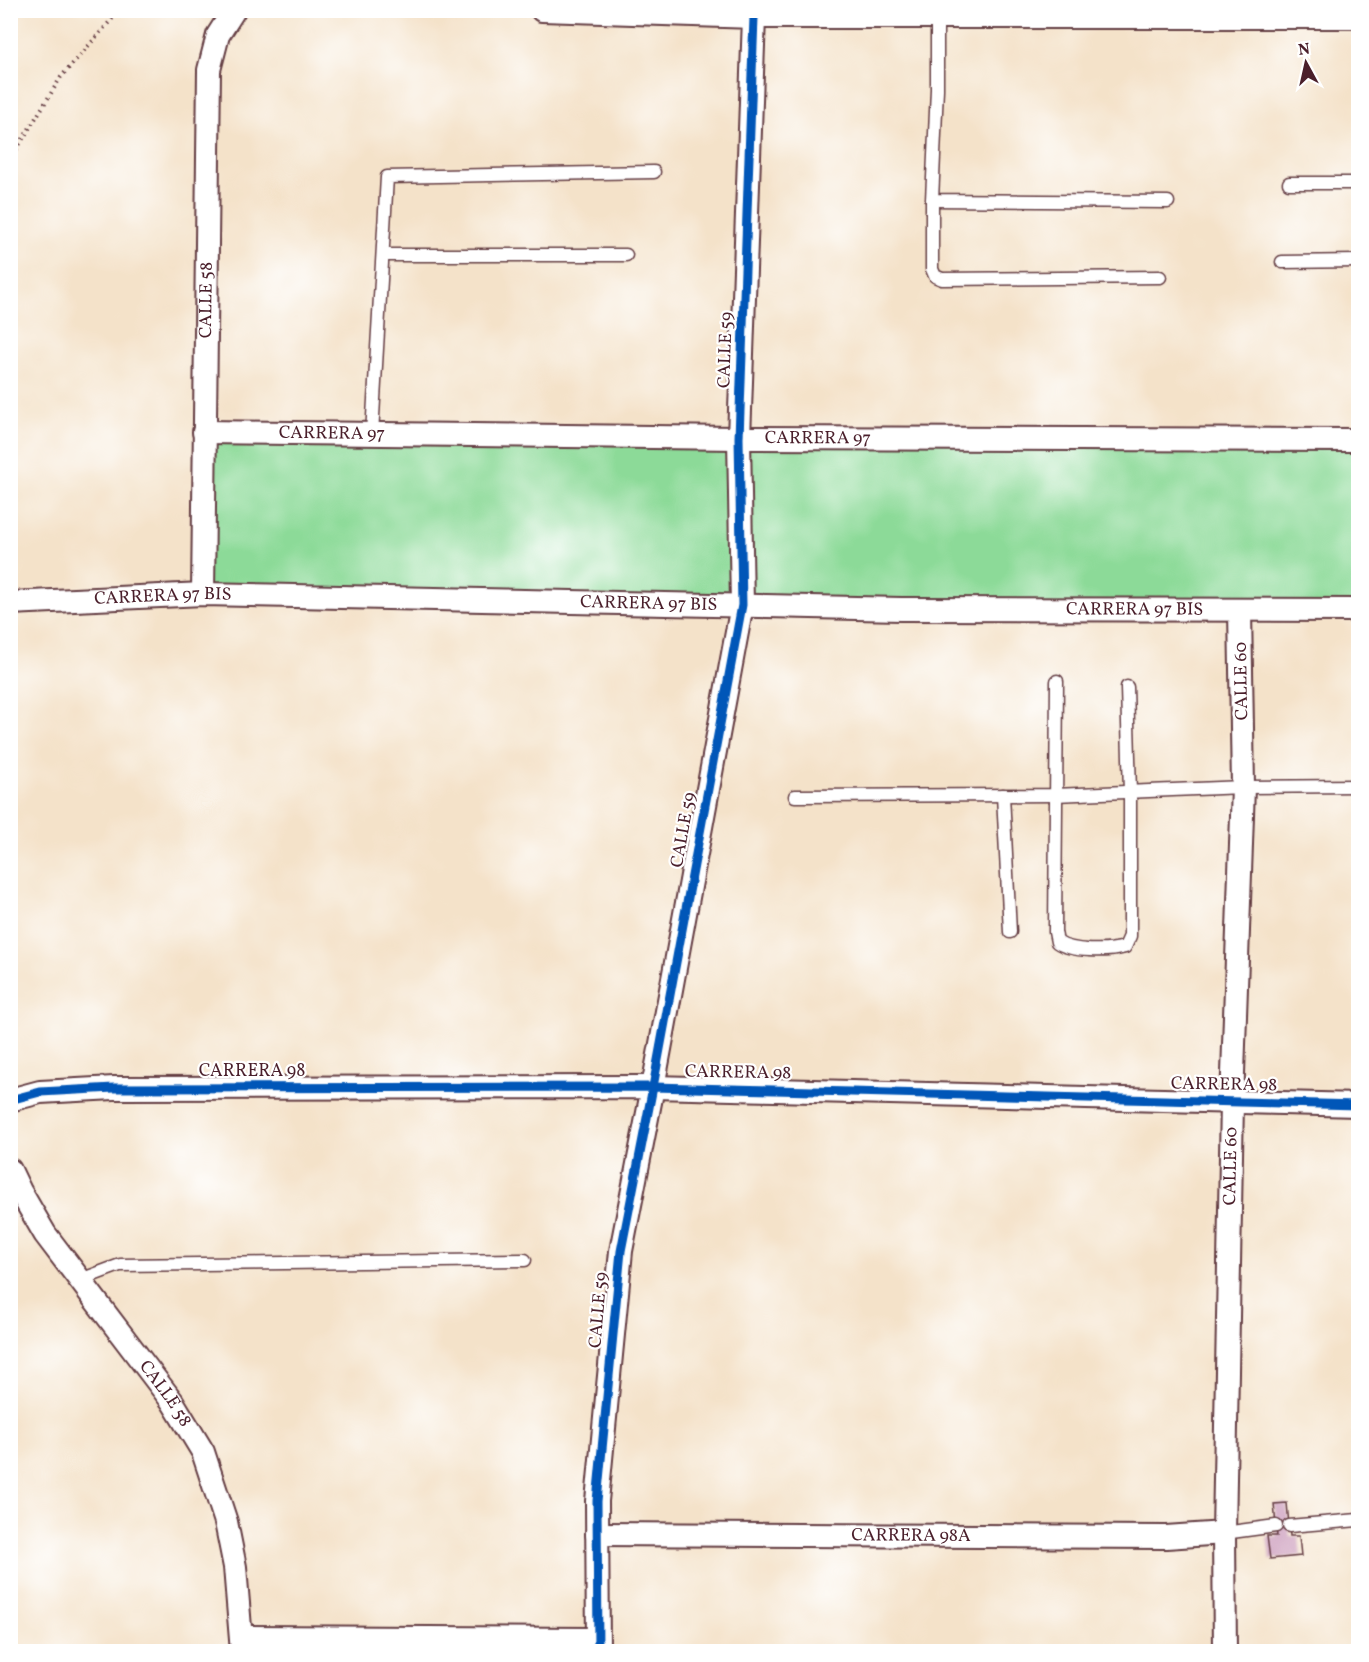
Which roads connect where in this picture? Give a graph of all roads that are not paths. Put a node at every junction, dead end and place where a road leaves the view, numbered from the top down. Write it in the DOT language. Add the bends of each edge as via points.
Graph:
graph roads {
  1 [pos="234,10"];
  2 [pos="542,10"];
  3 [pos="755,14"];
  4 [pos="1176,14"];
  5 [pos="1359,17"];
  6 [pos="937,18"];
  7 [pos="654,172"];
  8 [pos="1289,183"];
  9 [pos="1359,183"];
  10 [pos="932,200"];
  11 [pos="1168,202"];
  12 [pos="382,255"];
  13 [pos="626,255"];
  14 [pos="1359,261"];
  15 [pos="1282,262"];
  16 [pos="1160,277"];
  17 [pos="204,432"];
  18 [pos="372,434"];
  19 [pos="739,438"];
  20 [pos="1359,440"];
  21 [pos="203,594"];
  22 [pos="10,603"];
  23 [pos="742,605"];
  24 [pos="1240,610"];
  25 [pos="1359,610"];
  26 [pos="1057,681"];
  27 [pos="1127,687"];
  28 [pos="1359,786"];
  29 [pos="1243,787"];
  30 [pos="1130,793"];
  31 [pos="1003,795"];
  32 [pos="1055,795"];
  33 [pos="795,796"];
  34 [pos="1010,932"];
  35 [pos="653,1088"];
  36 [pos="10,1100"];
  37 [pos="1232,1102"];
  38 [pos="1359,1105"];
  39 [pos="10,1170"];
  40 [pos="525,1260"];
  41 [pos="80,1280"];
  42 [pos="1359,1520"];
  43 [pos="1276,1526"];
  44 [pos="1289,1526"];
  45 [pos="1224,1533"];
  46 [pos="597,1534"];
  47 [pos="242,1644"];
  48 [pos="597,1645"];
  49 [pos="1225,1652"];
  1 -- 17 [label="street, CALLE 58" via="218,35 209,70"];
  2 -- 3 [label="street"];
  3 -- 6 [label="street"];
  3 -- 19 [label="street, CALLE 59"];
  4 -- 5 [label="street"];
  4 -- 6 [label="street"];
  6 -- 10 [label="lane"];
  7 -- 12 [label="lane" via="387,177"];
  8 -- 9 [label="lane"];
  10 -- 11 [label="lane"];
  10 -- 16 [label="lane" via="932,269 942,279"];
  12 -- 13 [label="lane"];
  12 -- 18 [label="lane"];
  14 -- 15 [label="lane"];
  17 -- 18 [label="street, CARRERA 97"];
  17 -- 21 [label="street, CALLE 58"];
  18 -- 19 [label="street, CARRERA 97"];
  19 -- 20 [label="street, CARRERA 97"];
  19 -- 23 [label="street, CALLE 59"];
  21 -- 22 [label="street, CARRERA 97 BIS"];
  21 -- 23 [label="street, CARRERA 97 BIS"];
  23 -- 24 [label="street, CARRERA 97 BIS"];
  23 -- 35 [label="street, CALLE 59"];
  24 -- 25 [label="street, CARRERA 97 BIS"];
  24 -- 29 [label="street, CALLE 60"];
  26 -- 32 [label="lane"];
  27 -- 30 [label="lane"];
  28 -- 29 [label="lane"];
  29 -- 30 [label="lane"];
  29 -- 37 [label="street, CALLE 60"];
  30 -- 32 [label="lane"];
  30 -- 32 [label="lane" via="1130,936 1125,947 1113,951 1064,947 1057,942"];
  31 -- 32 [label="lane"];
  31 -- 33 [label="lane"];
  31 -- 34 [label="lane"];
  35 -- 36 [label="street, CARRERA 98" via="114,1088 40,1092"];
  35 -- 37 [label="street, CARRERA 98"];
  35 -- 46 [label="street, CALLE 59" via="621,1251"];
  37 -- 38 [label="street, CARRERA 98"];
  37 -- 45 [label="street, CALLE 60"];
  39 -- 41 [label="street, CALLE 58" via="45,1234"];
  40 -- 41 [label="lane" via="120,1265"];
  41 -- 47 [label="street, CALLE 58" via="172,1401 203,1452 226,1522 235,1567"];
  42 -- 44 [label="lane"];
  43 -- 45 [label="lane"];
  45 -- 46 [label="street, CARRERA 98A" via="1166,1538"];
  45 -- 49 [label="street, CALLE 60"];
  46 -- 48 [label="street, CALLE 59"];
  47 -- 48 [label="street"];
}
